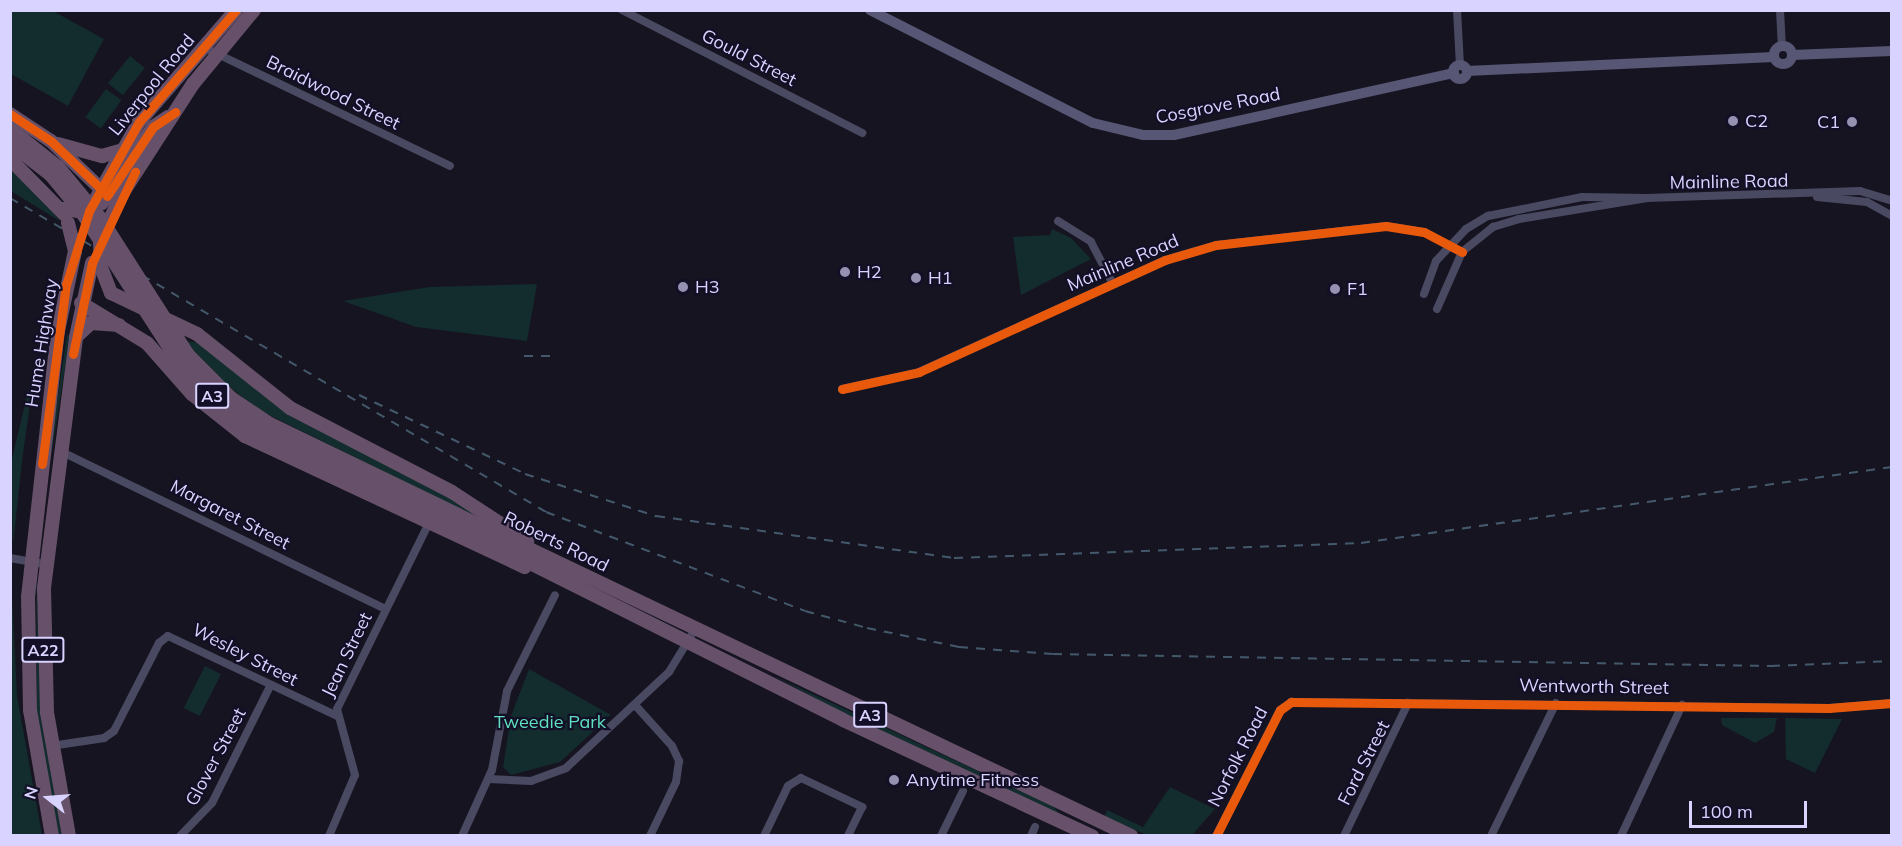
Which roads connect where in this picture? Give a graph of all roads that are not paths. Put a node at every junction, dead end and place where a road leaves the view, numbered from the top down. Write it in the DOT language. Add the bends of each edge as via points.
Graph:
graph roads {
  1 [pos="236,10"];
  2 [pos="254,10"];
  3 [pos="622,10"];
  4 [pos="870,10"];
  5 [pos="1457,10"];
  6 [pos="1780,10"];
  7 [pos="203,46"];
  8 [pos="1782,46"];
  9 [pos="1892,52"];
  10 [pos="217,54"];
  11 [pos="1792,55"];
  12 [pos="1774,57"];
  13 [pos="1460,70"];
  14 [pos="175,112"];
  15 [pos="10,114"];
  16 [pos="10,129"];
  17 [pos="862,133"];
  18 [pos="51,141"];
  19 [pos="10,143"];
  20 [pos="120,151"];
  21 [pos="10,159"];
  22 [pos="70,159"];
  23 [pos="450,166"];
  24 [pos="54,171"];
  25 [pos="40,185"];
  26 [pos="104,192"];
  27 [pos="1812,196"];
  28 [pos="1890,196"];
  29 [pos="1647,198"];
  30 [pos="1881,206"];
  31 [pos="63,209"];
  32 [pos="114,209"];
  33 [pos="1891,213"];
  34 [pos="86,218"];
  35 [pos="1058,221"];
  36 [pos="1451,244"];
  37 [pos="75,250"];
  38 [pos="1462,252"];
  39 [pos="96,265"];
  40 [pos="1113,284"];
  41 [pos="1424,294"];
  42 [pos="120,299"];
  43 [pos="63,301"];
  44 [pos="81,303"];
  45 [pos="1437,309"];
  46 [pos="124,325"];
  47 [pos="76,337"];
  48 [pos="211,344"];
  49 [pos="165,363"];
  50 [pos="842,389"];
  51 [pos="60,451"];
  52 [pos="456,520"];
  53 [pos="428,525"];
  54 [pos="10,558"];
  55 [pos="30,561"];
  56 [pos="45,564"];
  57 [pos="564,565"];
  58 [pos="567,580"];
  59 [pos="555,595"];
  60 [pos="386,609"];
  61 [pos="691,636"];
  62 [pos="270,686"];
  63 [pos="1296,701"];
  64 [pos="1408,703"];
  65 [pos="1556,703"];
  66 [pos="1892,703"];
  67 [pos="635,705"];
  68 [pos="1682,705"];
  69 [pos="337,716"];
  70 [pos="51,746"];
  71 [pos="489,779"];
  72 [pos="963,791"];
  73 [pos="1035,827"];
  74 [pos="52,836"];
  75 [pos="69,836"];
  76 [pos="180,836"];
  77 [pos="329,836"];
  78 [pos="462,836"];
  79 [pos="650,836"];
  80 [pos="764,836"];
  81 [pos="848,836"];
  82 [pos="940,836"];
  83 [pos="1031,836"];
  84 [pos="1092,836"];
  85 [pos="1131,836"];
  86 [pos="1216,836"];
  87 [pos="1344,836"];
  88 [pos="1491,836"];
  89 [pos="1621,836"];
  1 -- 7 [label="highway, Liverpool Road"];
  2 -- 10 [label="highway, Liverpool Road"];
  3 -- 17 [label="street, Gould Street"];
  4 -- 13 [label="main road, Cosgrove Road" via="1093,123 1143,135 1174,135"];
  5 -- 13 [label="street"];
  6 -- 8 [label="street"];
  7 -- 10 [label="street, Braidwood Street"];
  7 -- 20 [label="highway, Liverpool Road"];
  8 -- 11 [label="main road"];
  8 -- 12 [label="main road"];
  9 -- 11 [label="main road"];
  10 -- 14 [label="highway, Liverpool Road"];
  10 -- 23 [label="street, Braidwood Street"];
  11 -- 12 [label="main road, Cosgrove Road" via="1785,63"];
  12 -- 13 [label="main road, Cosgrove Road"];
  14 -- 26 [label="highway" via="153,127"];
  14 -- 32 [label="highway, Liverpool Road"];
  15 -- 18 [label="highway"];
  16 -- 24 [label="highway, A3"];
  18 -- 20 [label="highway" via="102,156"];
  18 -- 22 [label="highway"];
  19 -- 24 [label="highway, A3"];
  20 -- 26 [label="highway, Liverpool Road"];
  21 -- 25 [label="highway"];
  22 -- 25 [label="highway" via="69,177 61,188"];
  22 -- 26 [label="highway"];
  24 -- 52 [label="highway, Roberts Road / A3, bridge" via="101,219 178,342 218,387 268,423"];
  25 -- 31 [label="highway"];
  26 -- 32 [label="highway"];
  26 -- 34 [label="highway"];
  27 -- 28 [label="street, Mainline Road" via="1860,191"];
  27 -- 29 [label="street, Mainline Road"];
  27 -- 30 [label="street, Mainline Road"];
  28 -- 30 [label="street"];
  29 -- 36 [label="street, Mainline Road" via="1582,197 1523,205 1488,216"];
  29 -- 38 [label="street, Mainline Road" via="1512,220 1493,227"];
  30 -- 33 [label="street"];
  31 -- 34 [label="highway"];
  31 -- 37 [label="highway, bridge"];
  32 -- 39 [label="highway, Liverpool Road, bridge" via="100,241"];
  34 -- 37 [label="highway, Hume Highway / A22"];
  35 -- 40 [label="street" via="1091,242"];
  36 -- 38 [label="street, Mainline Road"];
  36 -- 40 [label="street, Mainline Road" via="1386,226 1251,239 1187,252"];
  36 -- 41 [label="street, Mainline Road" via="1436,261"];
  37 -- 43 [label="highway, Hume Highway / A22"];
  38 -- 45 [label="street, Mainline Road"];
  39 -- 42 [label="highway" via="107,289"];
  39 -- 44 [label="highway, Hume Highway / A22"];
  40 -- 50 [label="street, Mainline Road" via="919,372"];
  42 -- 44 [label="highway"];
  42 -- 48 [label="highway" via="172,320"];
  43 -- 44 [label="highway"];
  43 -- 55 [label="highway, Hume Highway / A22"];
  44 -- 46 [label="highway"];
  44 -- 47 [label="highway, Hume Highway / A22"];
  46 -- 47 [label="highway" via="91,323"];
  46 -- 49 [label="highway"];
  47 -- 51 [label="highway, Hume Highway / A22"];
  48 -- 49 [label="highway" via="170,338 163,349"];
  48 -- 57 [label="highway" via="290,408 452,492"];
  49 -- 53 [label="highway" via="201,402 245,436"];
  51 -- 56 [label="highway, Hume Highway / A22"];
  51 -- 60 [label="street, Margaret Street"];
  52 -- 57 [label="highway, Roberts Road / A3"];
  52 -- 58 [label="highway, Roberts Road / A3"];
  53 -- 58 [label="highway" via="504,560"];
  53 -- 60 [label="street, Jean Street"];
  54 -- 55 [label="street"];
  55 -- 56 [label="street"];
  55 -- 74 [label="highway, Hume Highway / A22" via="30,710"];
  56 -- 70 [label="highway, Hume Highway / A22" via="44,661"];
  57 -- 61 [label="highway, Roberts Road / A3"];
  58 -- 61 [label="highway, Roberts Road / A3"];
  59 -- 71 [label="street" via="507,691"];
  60 -- 69 [label="street, Jean Street"];
  61 -- 67 [label="street" via="669,672"];
  61 -- 84 [label="highway, Roberts Road / A3"];
  61 -- 85 [label="highway, Roberts Road / A3"];
  62 -- 69 [label="street, Wesley Street"];
  62 -- 70 [label="street, Wesley Street" via="168,636 159,643 114,731 104,738"];
  62 -- 76 [label="street, Glover Street" via="212,803"];
  63 -- 64 [label="street, Wentworth Street"];
  63 -- 86 [label="street, Norfolk Road" via="1280,710"];
  64 -- 65 [label="street, Wentworth Street"];
  64 -- 87 [label="street, Ford Street"];
  65 -- 68 [label="street, Wentworth Street"];
  65 -- 88 [label="street"];
  66 -- 68 [label="street, Wentworth Street" via="1829,708"];
  67 -- 71 [label="street" via="561,771 524,782"];
  67 -- 79 [label="street" via="672,746 679,761 676,782"];
  68 -- 89 [label="street"];
  69 -- 77 [label="street, Jean Street" via="354,775"];
  70 -- 75 [label="highway, Hume Highway / A22"];
  71 -- 78 [label="street"];
  72 -- 82 [label="street"];
  73 -- 83 [label="street"];
  80 -- 81 [label="street" via="788,786 805,779 862,807"];
}
